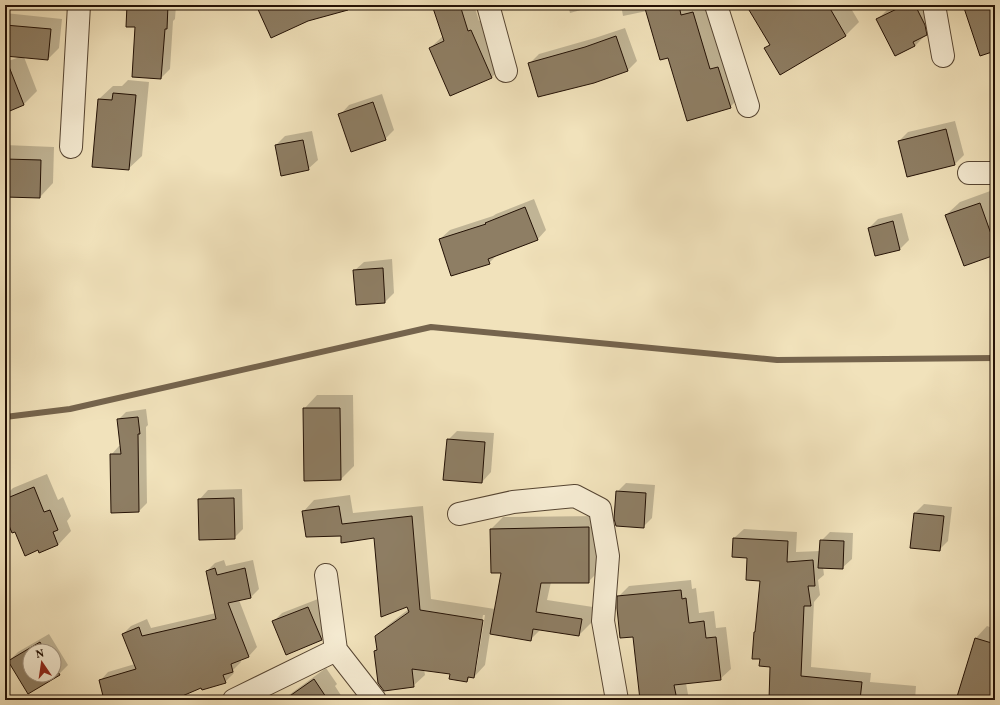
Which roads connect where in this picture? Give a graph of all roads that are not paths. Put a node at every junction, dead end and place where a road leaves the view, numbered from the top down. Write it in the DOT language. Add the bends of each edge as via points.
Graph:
graph roads {
  1 [pos="79,5"];
  2 [pos="488,5"];
  3 [pos="716,5"];
  4 [pos="934,5"];
  5 [pos="944,56"];
  6 [pos="506,71"];
  7 [pos="748,106"];
  8 [pos="71,147"];
  9 [pos="969,173"];
  10 [pos="995,173"];
  11 [pos="459,514"];
  12 [pos="326,575"];
  13 [pos="336,650"];
  14 [pos="234,700"];
  15 [pos="375,700"];
  16 [pos="617,700"];
  1 -- 8 [label="street"];
  2 -- 6 [label="street"];
  3 -- 7 [label="street"];
  4 -- 5 [label="street"];
  9 -- 10 [label="street"];
  11 -- 16 [label="street" via="513,502 574,496 600,509 608,556 603,622"];
  12 -- 13 [label="street"];
  13 -- 14 [label="street"];
  13 -- 15 [label="street"];
}
